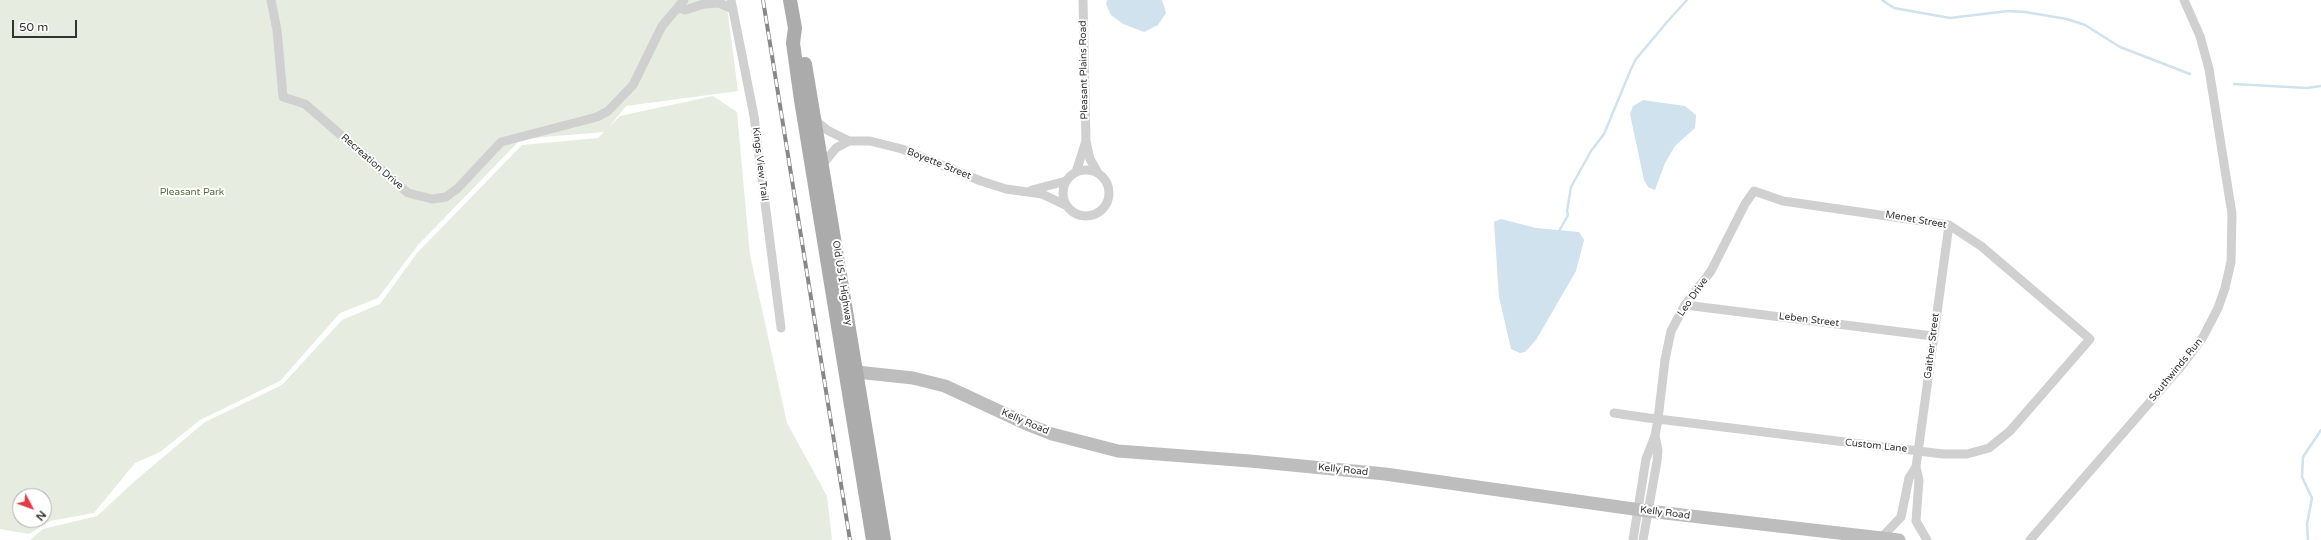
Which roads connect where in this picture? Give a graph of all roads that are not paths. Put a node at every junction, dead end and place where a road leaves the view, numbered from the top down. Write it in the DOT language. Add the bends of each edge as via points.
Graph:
graph roads {
  1 [pos="271,0"];
  2 [pos="684,0"];
  3 [pos="790,0"];
  4 [pos="1082,0"];
  5 [pos="2184,0"];
  6 [pos="732,4"];
  7 [pos="678,8"];
  8 [pos="795,28"];
  9 [pos="815,120"];
  10 [pos="849,141"];
  11 [pos="1086,141"];
  12 [pos="823,164"];
  13 [pos="1076,172"];
  14 [pos="1098,173"];
  15 [pos="1066,181"];
  16 [pos="1028,190"];
  17 [pos="1754,190"];
  18 [pos="1065,205"];
  19 [pos="1949,225"];
  20 [pos="1685,305"];
  21 [pos="781,328"];
  22 [pos="1933,336"];
  23 [pos="2090,338"];
  24 [pos="851,372"];
  25 [pos="1614,413"];
  26 [pos="1658,419"];
  27 [pos="1920,450"];
  28 [pos="1916,467"];
  29 [pos="1642,511"];
  30 [pos="1882,537"];
  31 [pos="1857,538"];
  32 [pos="873,540"];
  33 [pos="884,540"];
  34 [pos="1632,540"];
  35 [pos="1643,540"];
  36 [pos="1900,540"];
  37 [pos="1927,540"];
  38 [pos="2030,540"];
  1 -- 7 [label="street, Recreation Drive" via="277,30 283,97 305,104 408,193 432,200 446,197 458,188 501,142 597,117 612,108 634,85 662,26"];
  2 -- 7 [label="street, Recreation Drive"];
  3 -- 8 [label="main road, Old US 1 Highway"];
  4 -- 11 [label="street, Pleasant Plains Road"];
  5 -- 38 [label="street, Southwinds Run" via="2200,36 2209,69 2232,214 2231,262 2225,288 2203,337 2183,364"];
  6 -- 7 [label="street" via="704,4 685,10"];
  6 -- 21 [label="street, Kings View Trail" via="754,116"];
  8 -- 9 [label="main road, Old US 1 Highway" via="801,41"];
  8 -- 24 [label="main road, Old US 1 Highway" via="793,43 801,100"];
  9 -- 10 [label="street, Boyette Street" via="827,130"];
  9 -- 12 [label="main road, Old US 1 Highway"];
  10 -- 12 [label="street" via="836,148"];
  10 -- 16 [label="street, Boyette Street" via="886,144 931,159 981,181 1006,188"];
  11 -- 13 [label="street, Pleasant Plains Road"];
  11 -- 14 [label="street, Pleasant Plains Road" via="1090,158"];
  12 -- 24 [label="main road, Old US 1 Highway"];
  13 -- 14 [label="street" via="1083,170"];
  13 -- 15 [label="street, Boyette Street"];
  14 -- 18 [label="street, Boyette Street" via="1104,178 1109,193 1105,207 1092,216 1084,217 1070,211"];
  15 -- 16 [label="street, Boyette Street"];
  15 -- 18 [label="street" via="1062,190"];
  16 -- 18 [label="street, Boyette Street"];
  17 -- 19 [label="street, Menet Street" via="1783,201"];
  17 -- 20 [label="street, Leo Drive" via="1711,271"];
  19 -- 22 [label="street, Gaither Street"];
  19 -- 23 [label="street, Menet Street" via="1981,246"];
  20 -- 22 [label="street, Leben Street"];
  20 -- 26 [label="street, Leo Drive" via="1671,331"];
  22 -- 27 [label="street, Gaither Street"];
  23 -- 27 [label="street, Custom Lane" via="2010,431 1988,448 1967,454 1943,454"];
  24 -- 29 [label="street, Kelly Road" via="913,378 945,386 1035,427 1118,451 1385,474"];
  24 -- 32 [label="main road, Old US 1 Highway"];
  24 -- 33 [label="main road, Old US 1 Highway"];
  25 -- 26 [label="street, Custom Lane"];
  26 -- 27 [label="street, Custom Lane"];
  26 -- 29 [label="street, Leo Drive" via="1655,436 1646,459"];
  27 -- 28 [label="street, Gaither Street"];
  28 -- 30 [label="street, Gaither Street" via="1909,478 1901,516"];
  28 -- 37 [label="street, Gaither Street" via="1919,484 1916,521"];
  29 -- 31 [label="street, Kelly Road"];
  29 -- 34 [label="street, Leo Drive"];
  29 -- 35 [label="street, Leo Drive"];
  30 -- 31 [label="street, Kelly Road" via="1865,534"];
  30 -- 36 [label="street, Kelly Road"];
}
